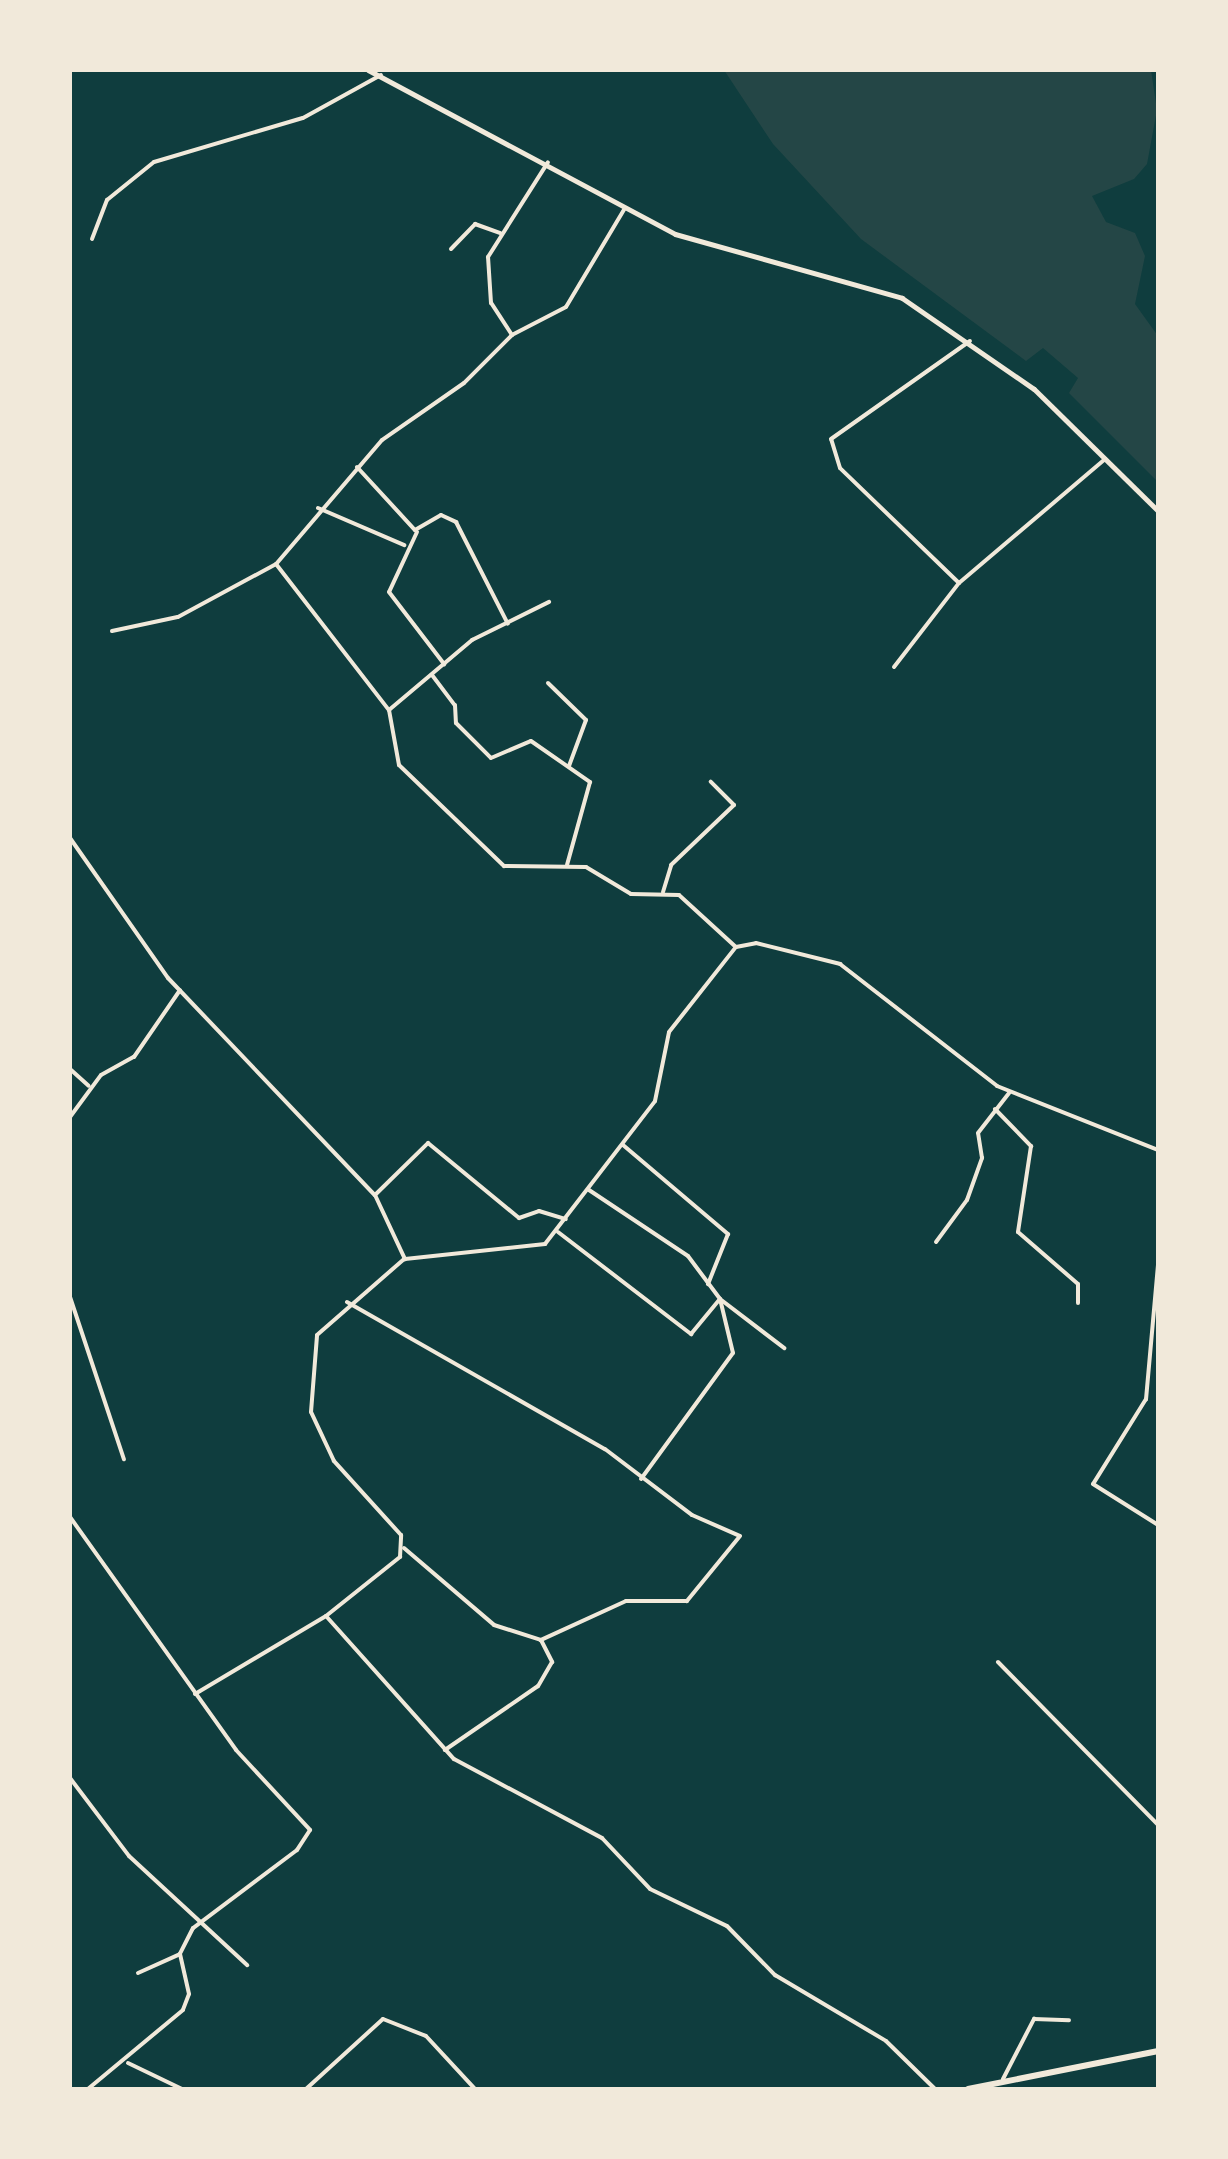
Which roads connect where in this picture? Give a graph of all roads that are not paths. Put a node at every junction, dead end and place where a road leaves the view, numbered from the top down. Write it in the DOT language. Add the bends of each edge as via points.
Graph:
graph roads {
  1 [pos="368,70"];
  2 [pos="381,76"];
  3 [pos="548,162"];
  4 [pos="626,206"];
  5 [pos="500,233"];
  6 [pos="92,238"];
  7 [pos="451,250"];
  8 [pos="512,336"];
  9 [pos="970,342"];
  10 [pos="1105,458"];
  11 [pos="357,467"];
  12 [pos="318,508"];
  13 [pos="1158,512"];
  14 [pos="419,530"];
  15 [pos="404,545"];
  16 [pos="276,564"];
  17 [pos="958,582"];
  18 [pos="549,602"];
  19 [pos="508,624"];
  20 [pos="112,631"];
  21 [pos="444,664"];
  22 [pos="894,666"];
  23 [pos="432,675"];
  24 [pos="548,683"];
  25 [pos="388,710"];
  26 [pos="569,766"];
  27 [pos="711,782"];
  28 [pos="70,838"];
  29 [pos="566,865"];
  30 [pos="663,892"];
  31 [pos="736,947"];
  32 [pos="180,990"];
  33 [pos="70,1069"];
  34 [pos="89,1087"];
  35 [pos="1009,1093"];
  36 [pos="995,1109"];
  37 [pos="70,1117"];
  38 [pos="623,1144"];
  39 [pos="1158,1150"];
  40 [pos="589,1190"];
  41 [pos="375,1196"];
  42 [pos="566,1220"];
  43 [pos="557,1232"];
  44 [pos="936,1242"];
  45 [pos="404,1259"];
  46 [pos="1158,1265"];
  47 [pos="708,1284"];
  48 [pos="70,1298"];
  49 [pos="720,1299"];
  50 [pos="347,1302"];
  51 [pos="1078,1303"];
  52 [pos="784,1348"];
  53 [pos="124,1459"];
  54 [pos="641,1479"];
  55 [pos="70,1516"];
  56 [pos="1158,1525"];
  57 [pos="404,1548"];
  58 [pos="326,1616"];
  59 [pos="540,1640"];
  60 [pos="998,1662"];
  61 [pos="195,1694"];
  62 [pos="445,1750"];
  63 [pos="70,1778"];
  64 [pos="1158,1825"];
  65 [pos="200,1920"];
  66 [pos="180,1954"];
  67 [pos="248,1965"];
  68 [pos="138,1973"];
  69 [pos="1068,2020"];
  70 [pos="1158,2051"];
  71 [pos="128,2063"];
  72 [pos="1004,2080"];
  73 [pos="88,2089"];
  74 [pos="182,2089"];
  75 [pos="306,2089"];
  76 [pos="475,2089"];
  77 [pos="935,2089"];
  78 [pos="968,2089"];
  1 -- 2 [label="street"];
  2 -- 3 [label="street"];
  2 -- 6 [label="street" via="303,118 154,162 108,200"];
  3 -- 4 [label="street"];
  3 -- 5 [label="street"];
  4 -- 8 [label="street" via="566,307"];
  4 -- 9 [label="street" via="720,250 902,298"];
  5 -- 7 [label="street" via="475,224"];
  5 -- 8 [label="street" via="488,257 490,298"];
  8 -- 11 [label="street"];
  9 -- 10 [label="street"];
  9 -- 17 [label="street" via="831,438 840,468"];
  10 -- 13 [label="street"];
  10 -- 17 [label="street"];
  11 -- 12 [label="street"];
  11 -- 14 [label="street"];
  12 -- 15 [label="street"];
  12 -- 16 [label="street"];
  14 -- 15 [label="street"];
  14 -- 19 [label="street" via="441,515 456,522"];
  15 -- 21 [label="street" via="389,592"];
  16 -- 20 [label="street" via="178,617"];
  16 -- 25 [label="street"];
  17 -- 22 [label="street"];
  18 -- 19 [label="street"];
  19 -- 21 [label="street"];
  21 -- 23 [label="street"];
  23 -- 25 [label="street"];
  23 -- 26 [label="street" via="460,729 491,758 526,740"];
  24 -- 26 [label="street" via="586,720"];
  25 -- 29 [label="street" via="399,764 504,866"];
  26 -- 29 [label="street" via="592,786"];
  27 -- 30 [label="street" via="734,805 671,865"];
  28 -- 32 [label="street"];
  29 -- 30 [label="street" via="631,894"];
  30 -- 31 [label="street" via="687,899"];
  31 -- 35 [label="street" via="782,944 840,964"];
  31 -- 38 [label="street" via="669,1032 660,1094"];
  32 -- 34 [label="street" via="134,1057"];
  32 -- 41 [label="street"];
  33 -- 34 [label="street"];
  34 -- 37 [label="street"];
  35 -- 36 [label="street"];
  35 -- 39 [label="street"];
  36 -- 44 [label="street" via="978,1133 982,1158 967,1200"];
  36 -- 51 [label="street" via="1031,1146 1018,1232 1078,1284"];
  38 -- 40 [label="street"];
  38 -- 47 [label="street" via="728,1234"];
  40 -- 42 [label="street"];
  40 -- 47 [label="street" via="688,1256"];
  41 -- 42 [label="street" via="428,1142 519,1218 539,1211"];
  41 -- 45 [label="street"];
  42 -- 43 [label="street"];
  43 -- 45 [label="street" via="534,1248"];
  43 -- 49 [label="street" via="685,1331 698,1332"];
  45 -- 50 [label="street"];
  46 -- 56 [label="street" via="1146,1399 1093,1484"];
  47 -- 49 [label="street"];
  48 -- 53 [label="street"];
  49 -- 52 [label="street"];
  49 -- 54 [label="street" via="733,1354"];
  50 -- 54 [label="street" via="605,1449"];
  50 -- 57 [label="street" via="314,1341 311,1412 334,1461"];
  54 -- 59 [label="street" via="740,1541 688,1602 626,1601"];
  55 -- 61 [label="street"];
  57 -- 58 [label="street"];
  57 -- 59 [label="street" via="494,1625"];
  58 -- 61 [label="street"];
  58 -- 62 [label="street"];
  59 -- 62 [label="street" via="552,1662 544,1681"];
  60 -- 64 [label="street"];
  61 -- 65 [label="street" via="310,1830 297,1850"];
  62 -- 77 [label="street" via="602,1838 650,1889 726,1926 775,1975 886,2040"];
  63 -- 65 [label="street" via="118,1845"];
  65 -- 66 [label="street"];
  65 -- 67 [label="street"];
  66 -- 68 [label="street"];
  66 -- 71 [label="street" via="188,2002"];
  69 -- 72 [label="street" via="1034,2020"];
  70 -- 72 [label="highway"];
  71 -- 73 [label="street"];
  71 -- 74 [label="street"];
  72 -- 78 [label="highway"];
  75 -- 76 [label="street" via="382,2019 426,2036"];
}
